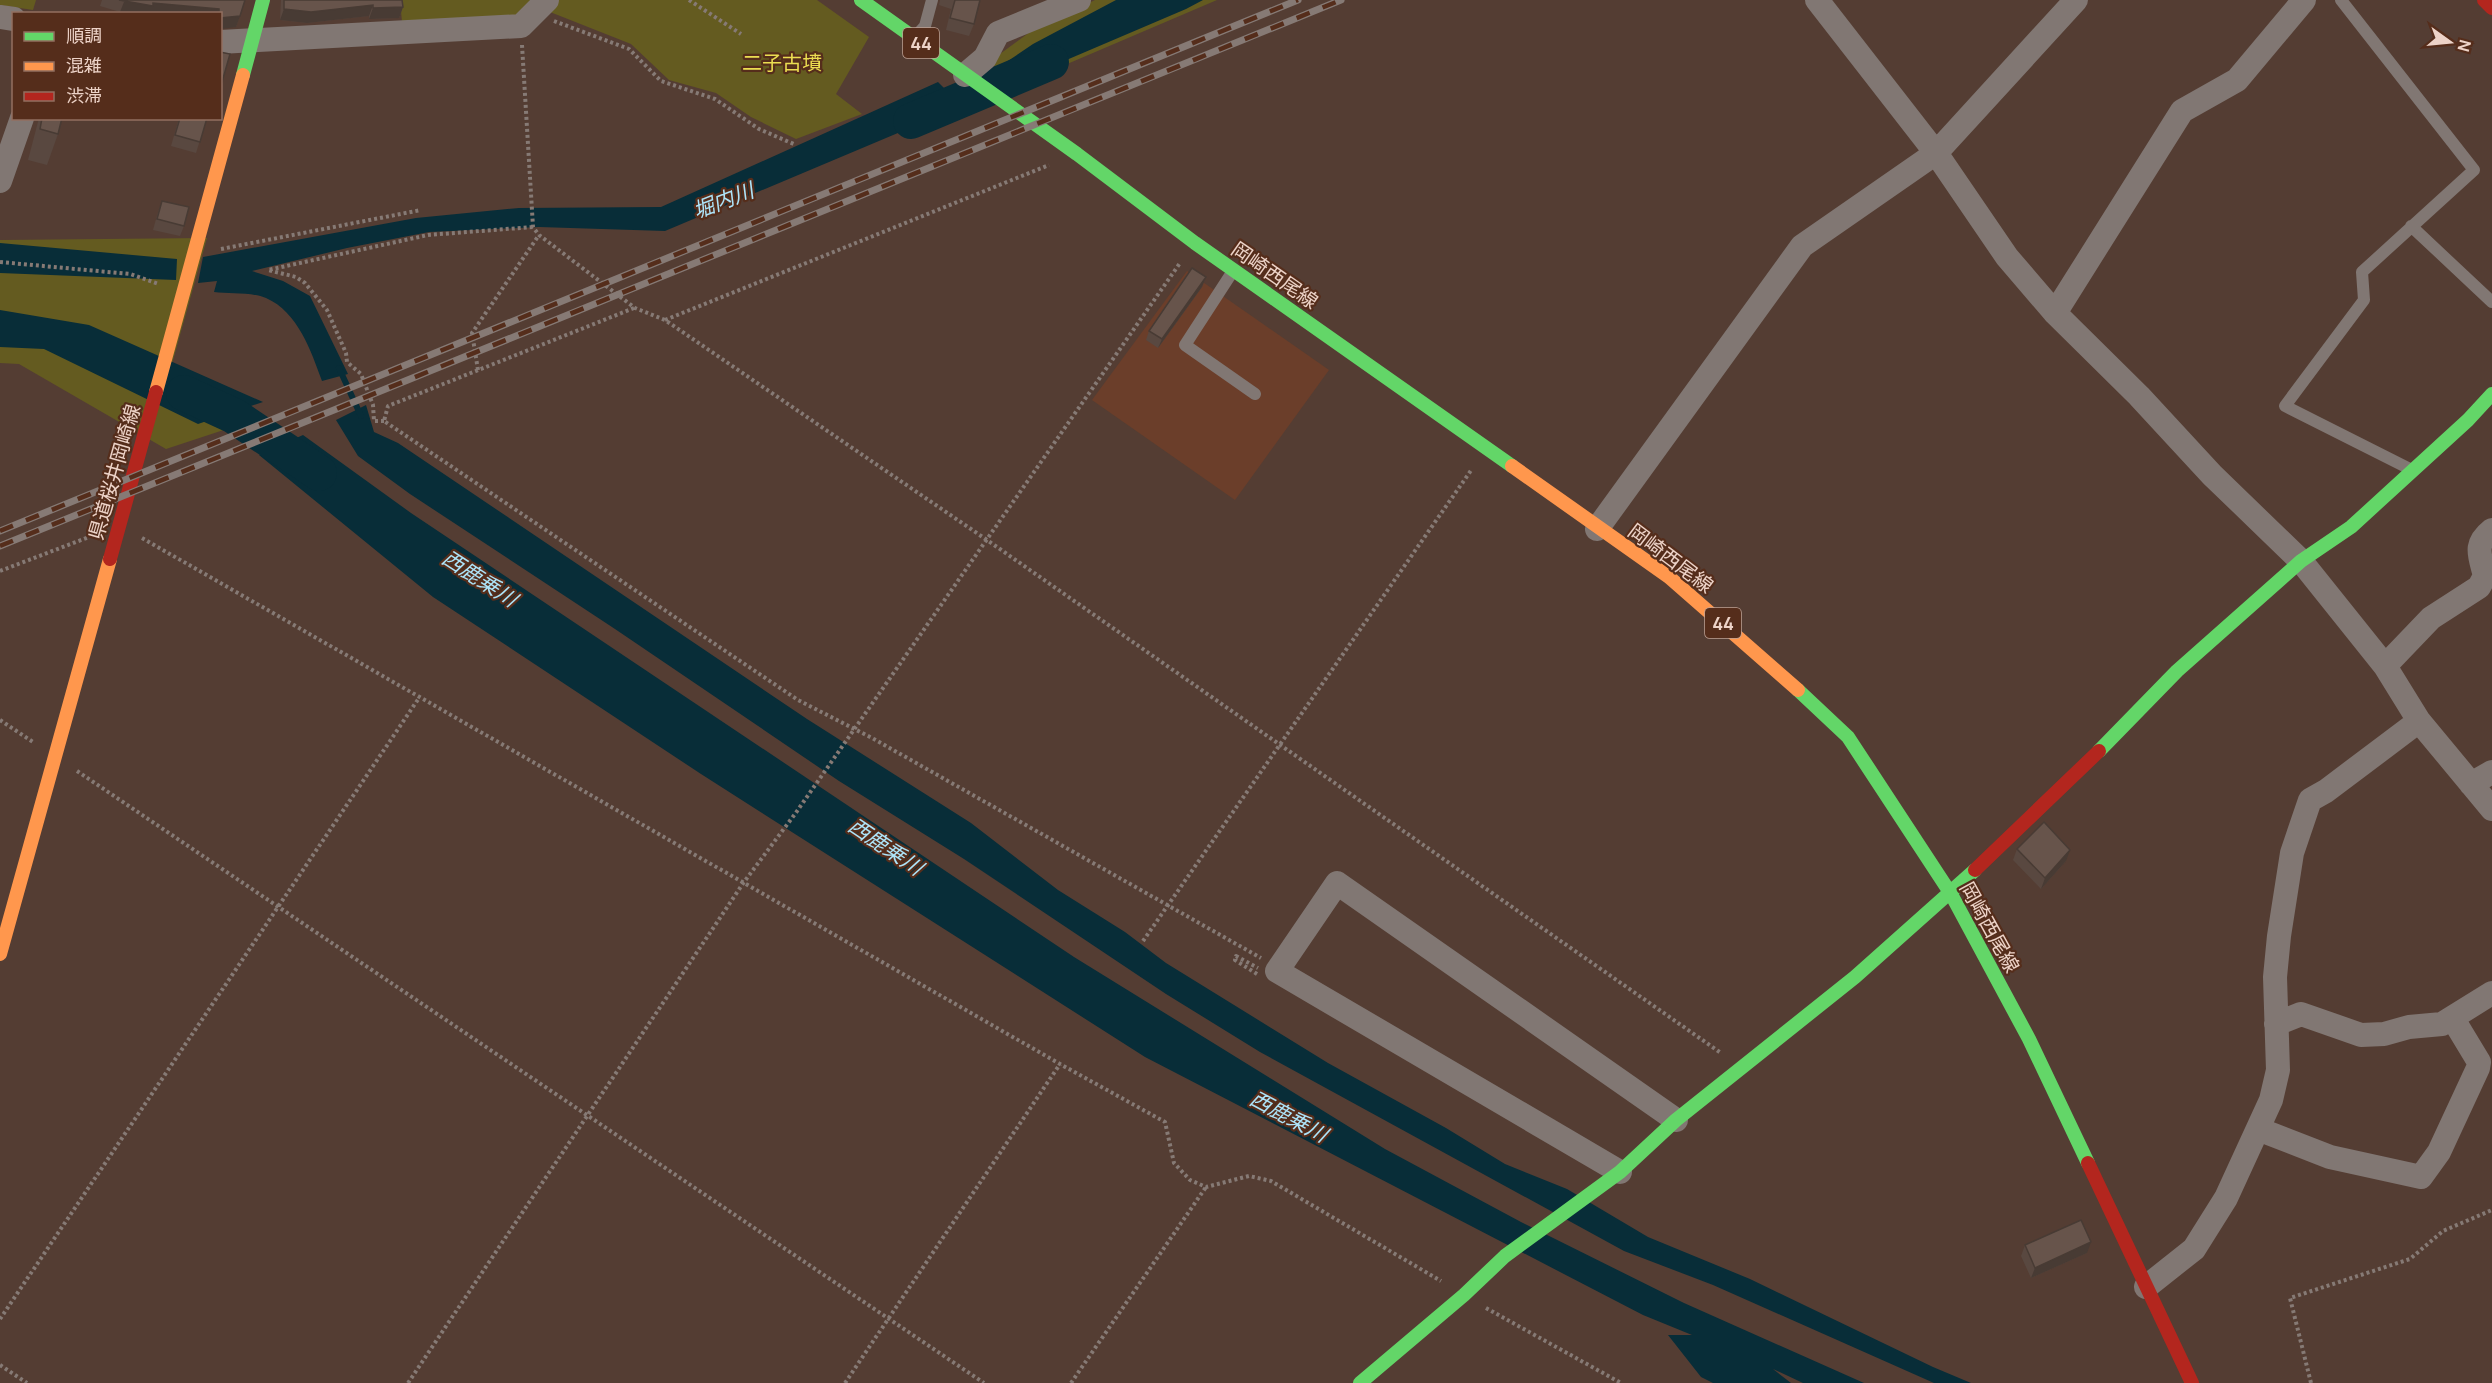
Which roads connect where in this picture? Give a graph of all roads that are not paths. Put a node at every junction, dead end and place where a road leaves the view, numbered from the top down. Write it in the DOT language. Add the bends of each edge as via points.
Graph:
graph roads {
  1 [pos="263,0"];
  2 [pos="861,0"];
  3 [pos="932,0"];
  4 [pos="1079,0"];
  5 [pos="1817,0"];
  6 [pos="2076,0"];
  7 [pos="2304,0"];
  8 [pos="2341,0"];
  9 [pos="2484,0"];
  10 [pos="2492,8"];
  11 [pos="534,13"];
  12 [pos="914,38"];
  13 [pos="251,41"];
  14 [pos="222,42"];
  15 [pos="979,85"];
  16 [pos="21,120"];
  17 [pos="1936,153"];
  18 [pos="0,181"];
  19 [pos="2411,226"];
  20 [pos="1234,270"];
  21 [pos="2492,302"];
  22 [pos="2055,314"];
  23 [pos="1255,394"];
  24 [pos="2492,394"];
  25 [pos="2413,470"];
  26 [pos="1597,529"];
  27 [pos="2492,530"];
  28 [pos="2301,561"];
  29 [pos="2385,666"];
  30 [pos="2419,721"];
  31 [pos="2492,772"];
  32 [pos="2471,784"];
  33 [pos="2492,809"];
  34 [pos="1951,894"];
  35 [pos="0,954"];
  36 [pos="2492,993"];
  37 [pos="2453,1019"];
  38 [pos="2276,1024"];
  39 [pos="1676,1120"];
  40 [pos="2258,1128"];
  41 [pos="1620,1172"];
  42 [pos="2146,1287"];
  43 [pos="1360,1383"];
  44 [pos="2192,1383"];
  1 -- 13 [label="main road, 県道桜井岡崎線"];
  2 -- 12 [label="main road, 岡崎西尾線 / 44"];
  3 -- 12 [label="lane" via="925,26"];
  4 -- 15 [label="street" via="998,33 985,58"];
  5 -- 17 [label="street"];
  6 -- 17 [label="street"];
  7 -- 22 [label="street" via="2238,80 2182,111"];
  8 -- 19 [label="lane" via="2474,170"];
  9 -- 10 [label="main road"];
  11 -- 13 [label="street"];
  12 -- 15 [label="main road, 岡崎西尾線 / 44"];
  13 -- 14 [label="street"];
  13 -- 35 [label="main road, 県道桜井岡崎線"];
  15 -- 20 [label="main road, 岡崎西尾線 / 44"];
  16 -- 18 [label="street"];
  17 -- 22 [label="street" via="2007,257"];
  17 -- 26 [label="street" via="1802,246"];
  19 -- 21 [label="lane"];
  19 -- 25 [label="lane" via="2362,272 2364,300 2285,406"];
  20 -- 23 [label="lane" via="1185,345"];
  20 -- 26 [label="main road, 岡崎西尾線 / 44"];
  22 -- 28 [label="street" via="2139,396 2211,475"];
  24 -- 25 [label="main road"];
  25 -- 28 [label="main road" via="2351,526"];
  26 -- 34 [label="main road, 岡崎西尾線 / 44" via="1669,578 1848,737"];
  27 -- 29 [label="street" via="2481,539 2479,547 2485,576 2479,587 2431,618"];
  28 -- 29 [label="street"];
  28 -- 34 [label="main road" via="2176,671"];
  29 -- 30 [label="street"];
  30 -- 32 [label="street"];
  30 -- 38 [label="street" via="2310,800 2292,853 2279,936"];
  31 -- 32 [label="street"];
  32 -- 33 [label="street"];
  34 -- 39 [label="main road" via="1855,977"];
  34 -- 42 [label="main road, 岡崎西尾線 / 44" via="2029,1039"];
  36 -- 37 [label="street"];
  37 -- 38 [label="street" via="2442,1024 2361,1035 2301,1014"];
  37 -- 40 [label="street" via="2479,1062 2478,1068 2439,1152 2421,1177 2330,1157"];
  38 -- 40 [label="street" via="2278,1070 2271,1100"];
  39 -- 41 [label="main road"];
  39 -- 41 [label="street" via="1337,883 1271,965"];
  40 -- 42 [label="street" via="2226,1198 2194,1249"];
  41 -- 43 [label="main road" via="1505,1256"];
  42 -- 44 [label="main road, 岡崎西尾線 / 44"];
}
